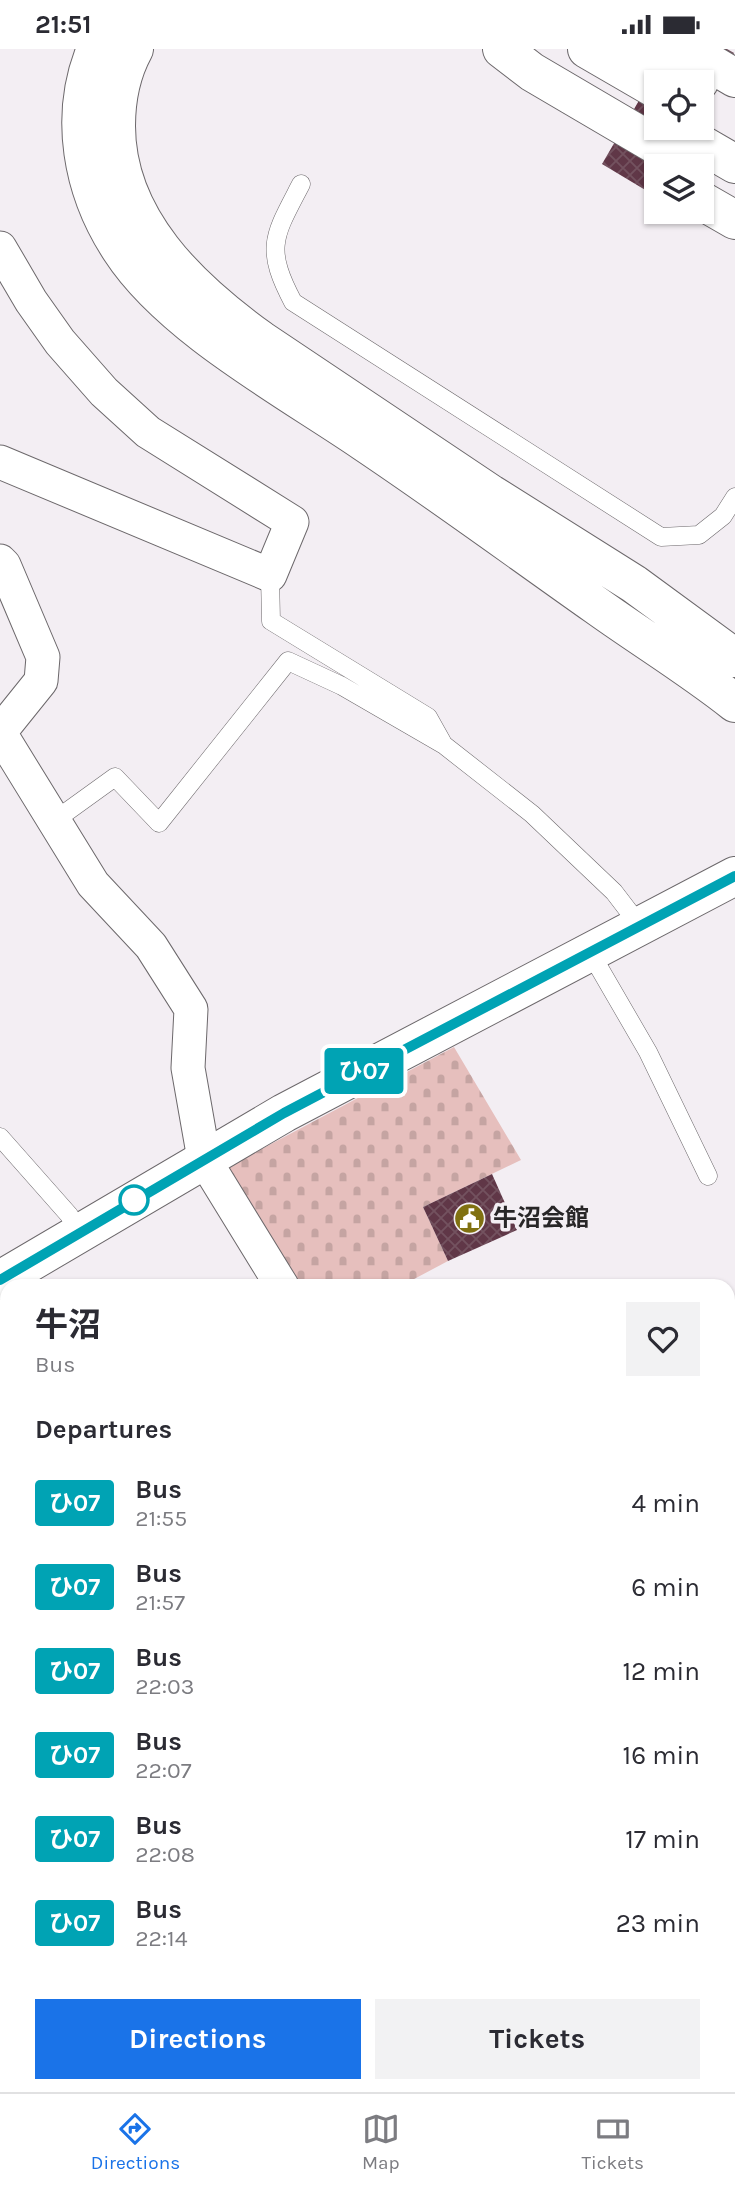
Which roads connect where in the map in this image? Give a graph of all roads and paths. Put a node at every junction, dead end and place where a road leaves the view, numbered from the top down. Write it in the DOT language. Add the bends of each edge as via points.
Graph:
graph roads {
  1 [pos="96,49"];
  2 [pos="134,49"];
  3 [pos="476,49"];
  4 [pos="502,49"];
  5 [pos="540,49"];
  6 [pos="587,49"];
  7 [pos="642,49"];
  8 [pos="686,49"];
  9 [pos="678,70"];
  10 [pos="735,78"];
  11 [pos="644,82"];
  12 [pos="714,91"];
  13 [pos="735,103"];
  14 [pos="644,111"];
  15 [pos="714,123"];
  16 [pos="735,135"];
  17 [pos="694,140"];
  18 [pos="672,154"];
  19 [pos="735,164"];
  20 [pos="644,167"];
  21 [pos="714,179"];
  22 [pos="301,184"];
  23 [pos="735,191"];
  24 [pos="714,208"];
  25 [pos="735,220"];
  26 [pos="0,248"];
  27 [pos="0,462"];
  28 [pos="735,497"];
  29 [pos="0,561"];
  30 [pos="270,575"];
  31 [pos="735,658"];
  32 [pos="735,703"];
  33 [pos="0,733"];
  34 [pos="444,745"];
  35 [pos="54,821"];
  36 [pos="732,885"];
  37 [pos="640,926"];
  38 [pos="590,952"];
  39 [pos="0,1137"];
  40 [pos="204,1159"];
  41 [pos="708,1176"];
  42 [pos="80,1233"];
  43 [pos="2,1279"];
  44 [pos="278,1279"];
  1 -- 32 [label="highway" via="82,108 85,166 105,222 121,251 150,286 239,359 484,524"];
  2 -- 31 [label="highway" via="117,95 116,146 121,174 146,228 188,279 233,320 634,584"];
  3 -- 20 [label="highway" via="497,79"];
  4 -- 18 [label="highway" via="532,72"];
  5 -- 14 [label="highway"];
  6 -- 11 [label="highway"];
  7 -- 9 [label="highway"];
  8 -- 10 [label="highway"];
  12 -- 13 [label="highway"];
  15 -- 16 [label="highway"];
  17 -- 19 [label="highway"];
  21 -- 23 [label="highway"];
  22 -- 28 [label="lane" via="279,226 274,250 279,275 293,302 661,537 699,534 723,516"];
  24 -- 25 [label="highway"];
  26 -- 30 [label="street" via="52,332 104,392 148,432 292,522"];
  27 -- 30 [label="street"];
  29 -- 33 [label="street" via="43,657 41,681"];
  30 -- 34 [label="lane" via="271,621 428,717"];
  33 -- 35 [label="street"];
  34 -- 35 [label="lane" via="342,686 288,661 159,823 115,777"];
  34 -- 37 [label="lane" via="532,814 614,893"];
  35 -- 40 [label="street" via="93,884 150,946 191,1009 188,1068"];
  36 -- 37 [label="highway"];
  37 -- 38 [label="highway"];
  38 -- 40 [label="highway"];
  38 -- 41 [label="lane" via="648,1052"];
  39 -- 42 [label="lane"];
  40 -- 42 [label="highway"];
  40 -- 44 [label="street"];
  42 -- 43 [label="highway"];
}
